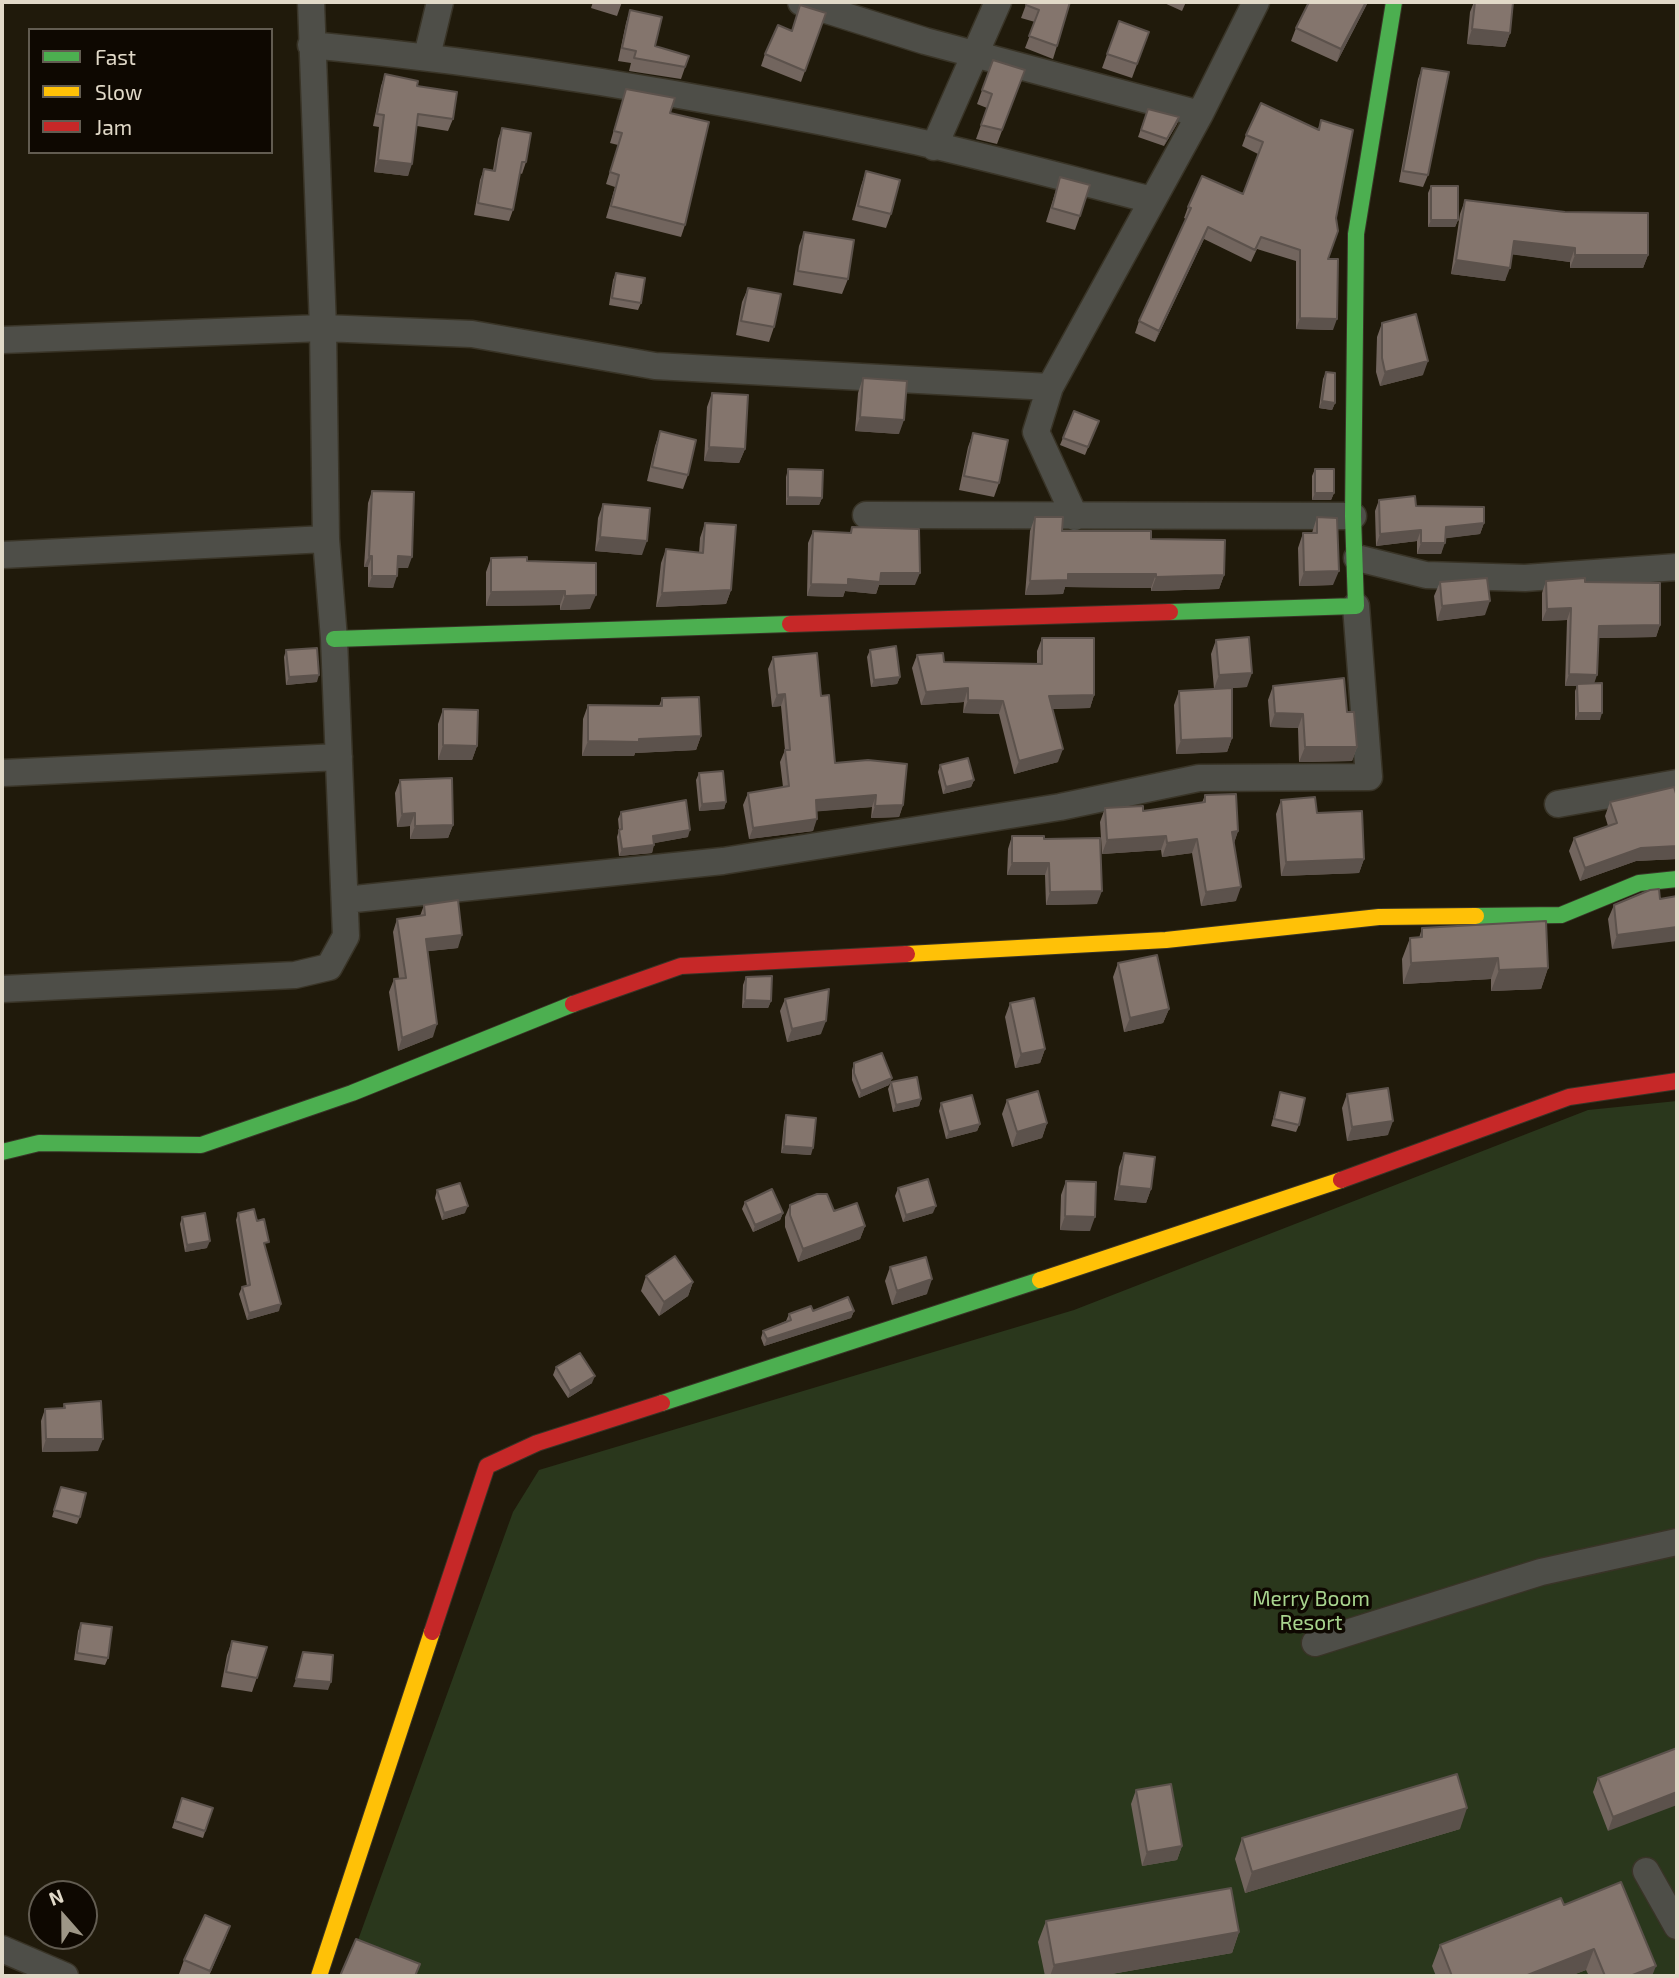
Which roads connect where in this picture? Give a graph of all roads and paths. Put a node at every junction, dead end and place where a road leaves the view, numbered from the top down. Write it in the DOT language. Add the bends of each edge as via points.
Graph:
graph roads {
  1 [pos="311,2"];
  2 [pos="440,2"];
  3 [pos="801,2"];
  4 [pos="998,2"];
  5 [pos="1256,2"];
  6 [pos="1394,2"];
  7 [pos="311,45"];
  8 [pos="977,55"];
  9 [pos="427,56"];
  10 [pos="1200,114"];
  11 [pos="934,146"];
  12 [pos="1152,200"];
  13 [pos="323,328"];
  14 [pos="2,340"];
  15 [pos="1050,387"];
  16 [pos="866,515"];
  17 [pos="1353,516"];
  18 [pos="1076,517"];
  19 [pos="326,539"];
  20 [pos="2,555"];
  21 [pos="1357,558"];
  22 [pos="1677,567"];
  23 [pos="1356,606"];
  24 [pos="334,639"];
  25 [pos="339,757"];
  26 [pos="2,774"];
  27 [pos="1677,783"];
  28 [pos="1558,804"];
  29 [pos="1677,879"];
  30 [pos="345,901"];
  31 [pos="2,989"];
  32 [pos="1677,1081"];
  33 [pos="2,1152"];
  34 [pos="1677,1542"];
  35 [pos="1315,1643"];
  36 [pos="1646,1871"];
  37 [pos="1677,1926"];
  38 [pos="2,1949"];
  39 [pos="65,1976"];
  40 [pos="319,1976"];
  1 -- 7 [label="street"];
  2 -- 9 [label="street"];
  3 -- 8 [label="street"];
  4 -- 8 [label="street"];
  5 -- 10 [label="street"];
  6 -- 17 [label="street" via="1356,234"];
  7 -- 9 [label="street"];
  7 -- 13 [label="street"];
  8 -- 10 [label="street"];
  8 -- 11 [label="street"];
  9 -- 11 [label="street" via="739,105"];
  10 -- 12 [label="street"];
  11 -- 12 [label="street"];
  12 -- 15 [label="street"];
  13 -- 14 [label="street"];
  13 -- 15 [label="street" via="472,334 656,366"];
  13 -- 19 [label="street"];
  15 -- 18 [label="street" via="1035,432"];
  16 -- 18 [label="street"];
  17 -- 18 [label="street"];
  17 -- 21 [label="street"];
  19 -- 20 [label="street"];
  19 -- 24 [label="street"];
  21 -- 22 [label="street" via="1426,575 1525,578"];
  21 -- 23 [label="street"];
  23 -- 24 [label="street"];
  23 -- 30 [label="street" via="1369,776 1199,778 1033,812 736,859"];
  24 -- 25 [label="street"];
  25 -- 26 [label="street"];
  25 -- 30 [label="street"];
  27 -- 28 [label="street"];
  29 -- 33 [label="street" via="1639,883 1561,915 1379,917 1166,940 681,966 352,1093 201,1145 39,1143"];
  30 -- 31 [label="street" via="346,936 329,967 295,975"];
  32 -- 40 [label="street" via="1569,1097 1270,1205 537,1443 487,1466"];
  34 -- 35 [label="street" via="1541,1572"];
  36 -- 37 [label="street"];
  38 -- 39 [label="street"];
}
